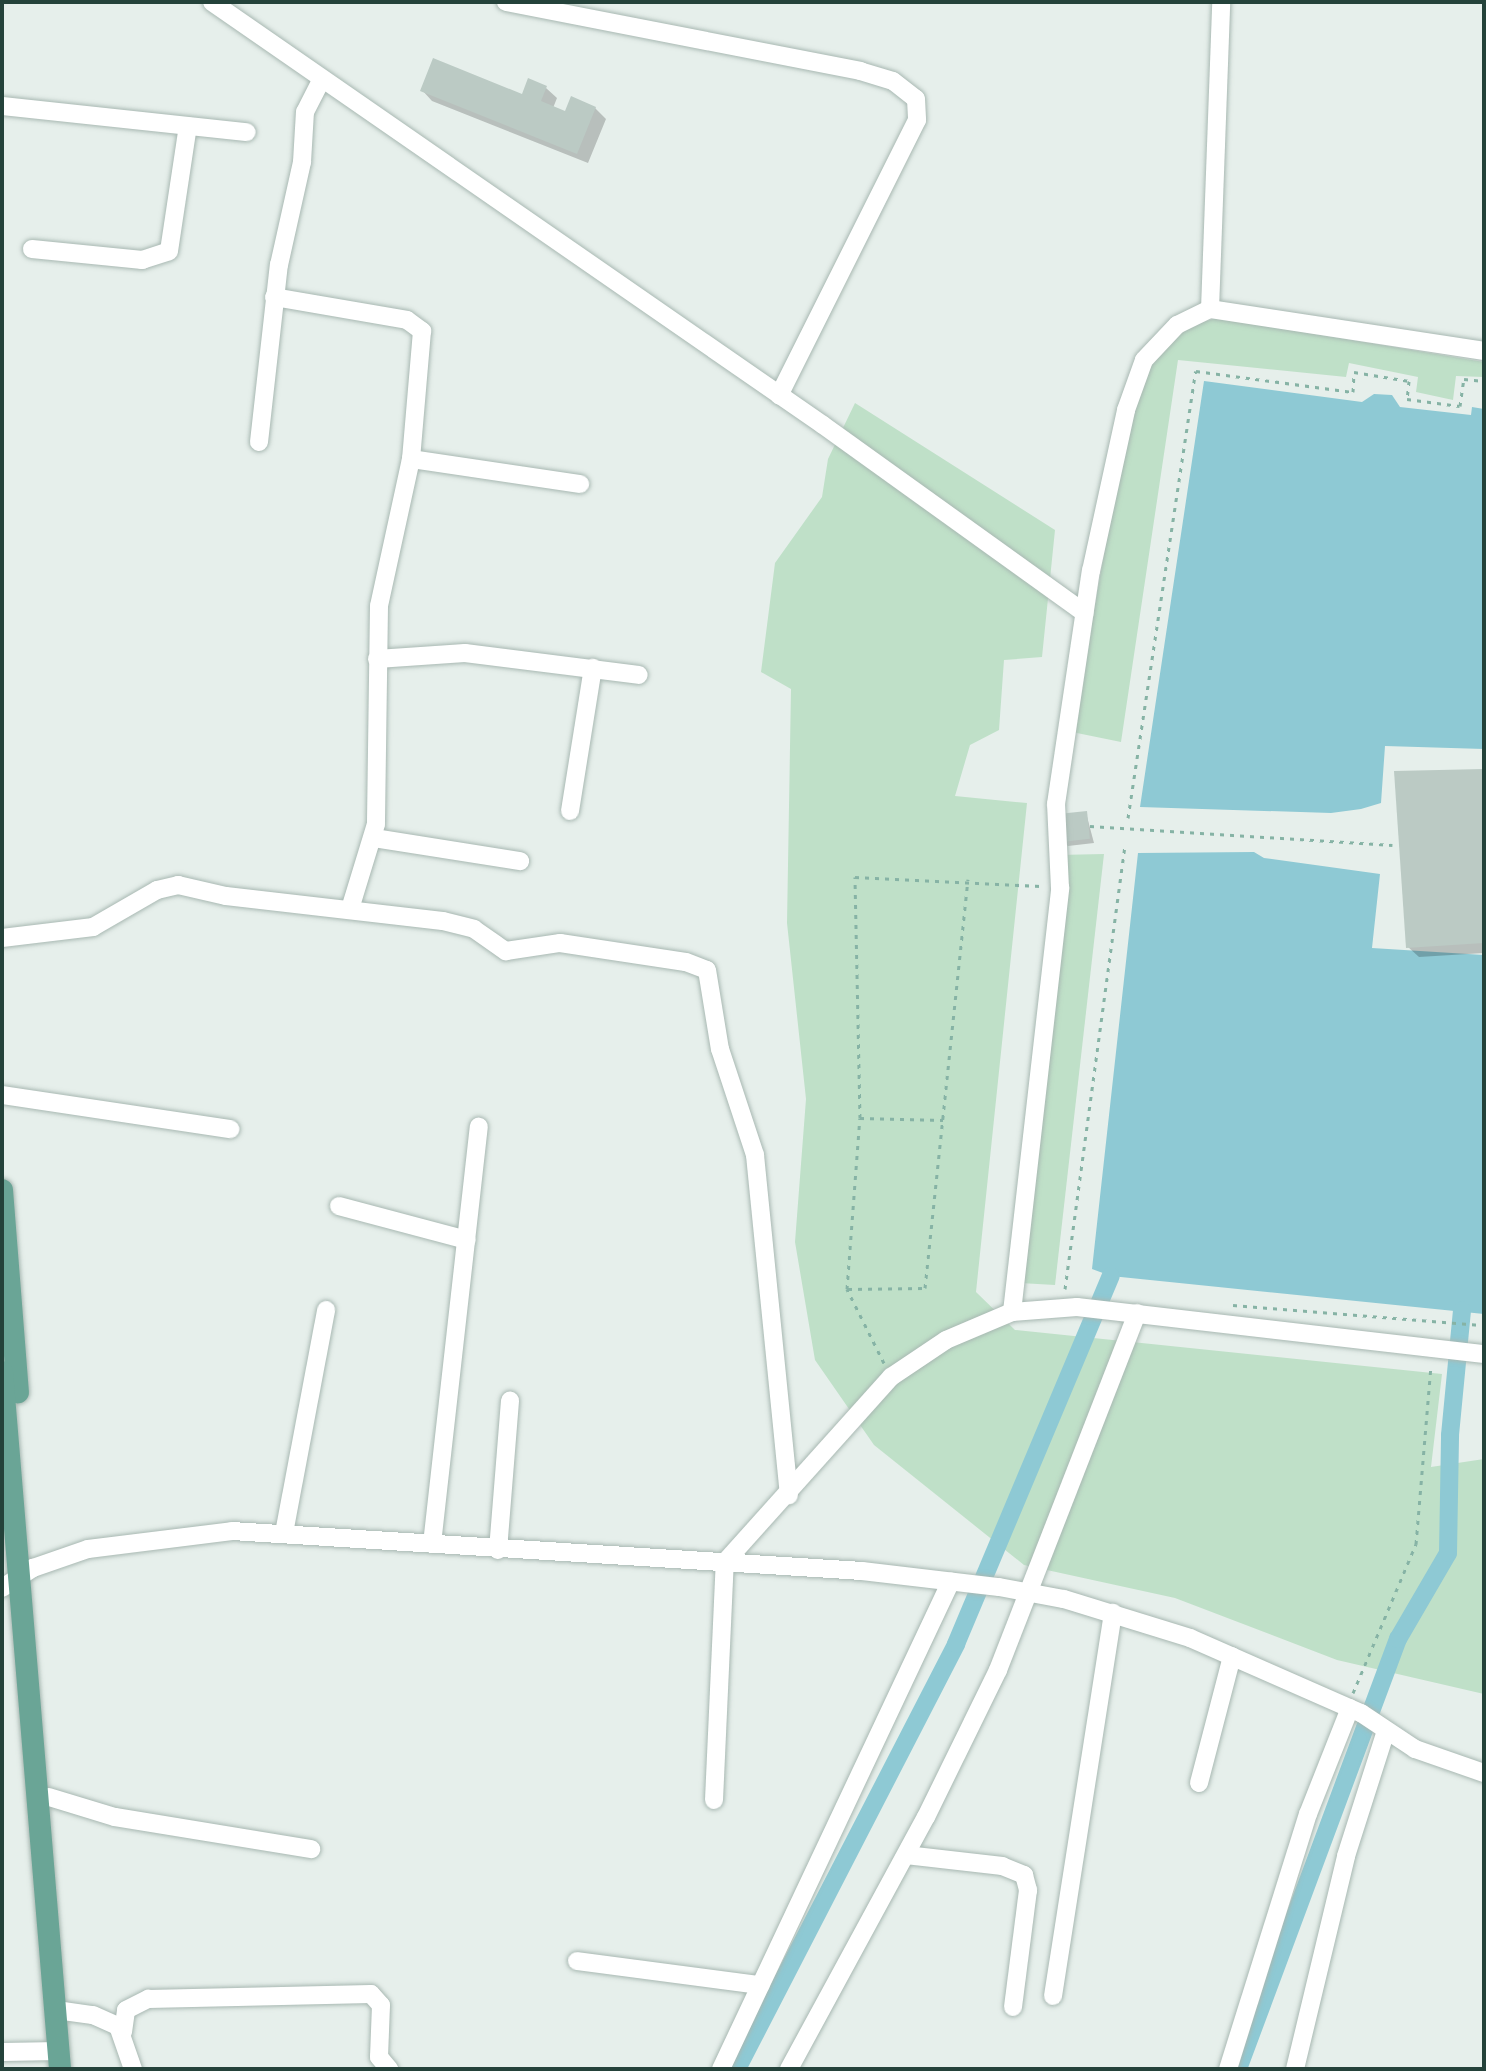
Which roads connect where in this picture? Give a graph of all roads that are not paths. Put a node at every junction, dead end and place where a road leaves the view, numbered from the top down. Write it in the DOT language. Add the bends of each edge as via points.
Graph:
graph roads {
  1 [pos="212,2"];
  2 [pos="506,2"];
  3 [pos="1221,2"];
  4 [pos="586,9"];
  5 [pos="321,81"];
  6 [pos="2,106"];
  7 [pos="188,126"];
  8 [pos="247,132"];
  9 [pos="32,249"];
  10 [pos="274,297"];
  11 [pos="1210,309"];
  12 [pos="1484,351"];
  13 [pos="779,395"];
  14 [pos="259,442"];
  15 [pos="411,459"];
  16 [pos="580,484"];
  17 [pos="1085,613"];
  18 [pos="377,659"];
  19 [pos="593,668"];
  20 [pos="639,675"];
  21 [pos="570,811"];
  22 [pos="374,838"];
  23 [pos="520,861"];
  24 [pos="350,909"];
  25 [pos="2,938"];
  26 [pos="2,1095"];
  27 [pos="479,1127"];
  28 [pos="230,1129"];
  29 [pos="2,1190"];
  30 [pos="339,1206"];
  31 [pos="467,1240"];
  32 [pos="326,1310"];
  33 [pos="1012,1312"];
  34 [pos="1129,1312"];
  35 [pos="1480,1353"];
  36 [pos="2,1372"];
  37 [pos="510,1400"];
  38 [pos="7,1494"];
  39 [pos="789,1495"];
  40 [pos="284,1533"];
  41 [pos="432,1544"];
  42 [pos="498,1550"];
  43 [pos="725,1562"];
  44 [pos="27,1572"];
  45 [pos="955,1582"];
  46 [pos="2,1588"];
  47 [pos="1031,1591"];
  48 [pos="1113,1613"];
  49 [pos="1232,1656"];
  50 [pos="1356,1710"];
  51 [pos="1382,1728"];
  52 [pos="1484,1773"];
  53 [pos="1199,1783"];
  54 [pos="49,1797"];
  55 [pos="714,1800"];
  56 [pos="42,1830"];
  57 [pos="311,1849"];
  58 [pos="906,1855"];
  59 [pos="577,1961"];
  60 [pos="760,1985"];
  61 [pos="1053,1996"];
  62 [pos="1013,2007"];
  63 [pos="56,2010"];
  64 [pos="123,2032"];
  65 [pos="2,2052"];
  66 [pos="60,2060"];
  67 [pos="791,2068"];
  68 [pos="133,2069"];
  69 [pos="389,2069"];
  70 [pos="721,2069"];
  71 [pos="1228,2069"];
  72 [pos="1295,2069"];
  1 -- 5 [label="street"];
  2 -- 4 [label="street"];
  3 -- 11 [label="street"];
  4 -- 13 [label="street" via="860,71 893,81 916,99 917,120"];
  5 -- 10 [label="street" via="305,112 302,162"];
  5 -- 13 [label="street"];
  6 -- 7 [label="street"];
  7 -- 8 [label="street"];
  7 -- 9 [label="street" via="169,251 142,260"];
  10 -- 14 [label="street"];
  10 -- 15 [label="street" via="419,326"];
  11 -- 12 [label="street"];
  11 -- 17 [label="street" via="1192,314 1159,341 1135,381"];
  13 -- 17 [label="street"];
  15 -- 16 [label="street"];
  15 -- 18 [label="street" via="384,578"];
  17 -- 33 [label="street" via="1056,804 1060,888"];
  18 -- 19 [label="street" via="465,653"];
  18 -- 22 [label="street"];
  19 -- 20 [label="street"];
  19 -- 21 [label="street"];
  22 -- 23 [label="street"];
  22 -- 24 [label="street"];
  24 -- 25 [label="street" via="178,885 157,890 93,927"];
  24 -- 39 [label="street" via="462,925 506,951 560,943 686,962 707,970 717,1038 755,1155"];
  26 -- 28 [label="street"];
  27 -- 31 [label="street"];
  29 -- 44 [label="main road"];
  30 -- 31 [label="street"];
  31 -- 41 [label="street"];
  32 -- 40 [label="street"];
  33 -- 34 [label="street" via="1076,1300"];
  33 -- 39 [label="street" via="946,1340 891,1377"];
  34 -- 35 [label="street"];
  34 -- 47 [label="street"];
  36 -- 38 [label="main road"];
  37 -- 42 [label="street"];
  38 -- 44 [label="main road"];
  39 -- 43 [label="street"];
  40 -- 41 [label="street"];
  40 -- 44 [label="street" via="205,1532 126,1542"];
  41 -- 42 [label="street"];
  42 -- 43 [label="street"];
  43 -- 45 [label="street"];
  43 -- 55 [label="street"];
  44 -- 46 [label="street"];
  44 -- 54 [label="main road"];
  44 -- 56 [label="main road"];
  45 -- 47 [label="street"];
  45 -- 60 [label="street"];
  47 -- 48 [label="street"];
  47 -- 58 [label="street"];
  48 -- 49 [label="street"];
  48 -- 61 [label="street"];
  49 -- 50 [label="street"];
  49 -- 53 [label="street"];
  50 -- 51 [label="street"];
  50 -- 71 [label="street" via="1308,1814"];
  51 -- 52 [label="street" via="1415,1749"];
  51 -- 72 [label="street"];
  54 -- 56 [label="main road"];
  54 -- 57 [label="street" via="115,1817"];
  56 -- 63 [label="main road"];
  58 -- 62 [label="street" via="1002,1866 1024,1875 1028,1890"];
  58 -- 67 [label="street"];
  59 -- 60 [label="street"];
  60 -- 70 [label="street"];
  63 -- 64 [label="street" via="93,2015"];
  63 -- 66 [label="main road"];
  64 -- 68 [label="street"];
  64 -- 69 [label="street" via="126,2010 148,1999 358,1992 371,1994 381,2005 379,2057"];
  65 -- 66 [label="street"];
}
